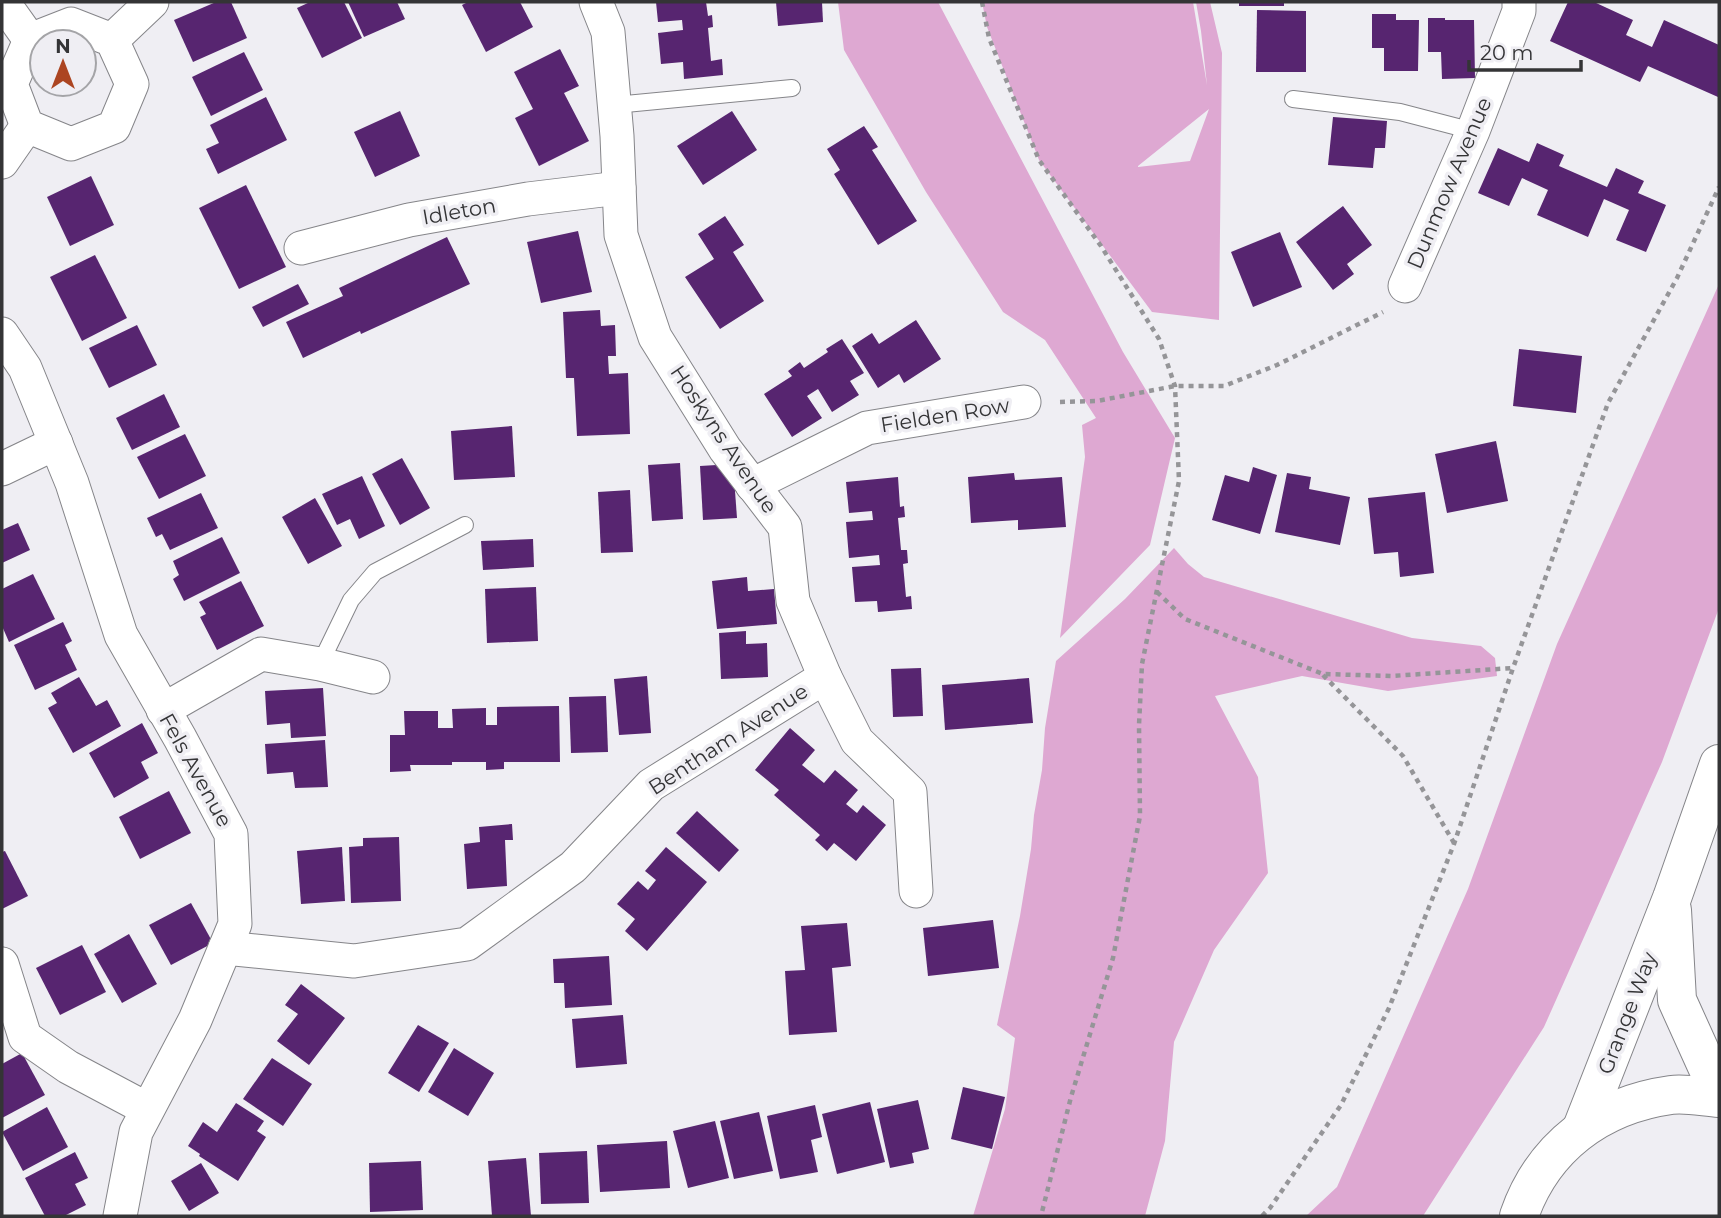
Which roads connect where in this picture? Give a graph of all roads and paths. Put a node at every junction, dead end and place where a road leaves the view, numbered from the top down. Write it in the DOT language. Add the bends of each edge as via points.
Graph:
graph roads {
  1 [pos="3,2"];
  2 [pos="152,2"];
  3 [pos="596,2"];
  4 [pos="982,2"];
  5 [pos="1519,2"];
  6 [pos="61,28"];
  7 [pos="82,28"];
  8 [pos="98,34"];
  9 [pos="28,37"];
  10 [pos="113,40"];
  11 [pos="28,45"];
  12 [pos="792,88"];
  13 [pos="1293,99"];
  14 [pos="614,105"];
  15 [pos="27,126"];
  16 [pos="1473,131"];
  17 [pos="2,162"];
  18 [pos="1719,187"];
  19 [pos="619,188"];
  20 [pos="301,248"];
  21 [pos="1405,286"];
  22 [pos="2,334"];
  23 [pos="1175,386"];
  24 [pos="1024,402"];
  25 [pos="56,443"];
  26 [pos="2,469"];
  27 [pos="752,485"];
  28 [pos="465,525"];
  29 [pos="1157,592"];
  30 [pos="320,664"];
  31 [pos="1513,668"];
  32 [pos="1322,674"];
  33 [pos="373,677"];
  34 [pos="825,677"];
  35 [pos="163,710"];
  36 [pos="1719,764"];
  37 [pos="1454,844"];
  38 [pos="916,891"];
  39 [pos="1672,898"];
  40 [pos="225,948"];
  41 [pos="4,980"];
  42 [pos="1719,1096"];
  43 [pos="148,1109"];
  44 [pos="1582,1128"];
  45 [pos="120,1216"];
  46 [pos="1041,1216"];
  47 [pos="1262,1216"];
  48 [pos="1519,1216"];
  1 -- 9 [label="street"];
  2 -- 10 [label="street"];
  3 -- 14 [label="street, Hoskyns Avenue" via="608,32"];
  4 -- 23 [label="path" via="989,38 1039,159 1101,246 1158,339"];
  5 -- 16 [label="street, Dunmow Avenue"];
  6 -- 7 [label="street" via="71,24"];
  8 -- 10 [label="street"];
  10 -- 15 [label="street" via="132,84 114,127 71,145"];
  11 -- 15 [label="street" via="11,84"];
  12 -- 14 [label="lane"];
  13 -- 16 [label="lane" via="1400,112"];
  14 -- 19 [label="street, Hoskyns Avenue"];
  15 -- 17 [label="street"];
  16 -- 21 [label="street, Dunmow Avenue"];
  18 -- 31 [label="path" via="1677,278 1608,402"];
  19 -- 20 [label="street, Idleton" via="409,220"];
  19 -- 27 [label="street, Hoskyns Avenue" via="621,235 655,337"];
  21 -- 23 [label="path" via="1394,307 1277,365 1224,386"];
  22 -- 25 [label="street, Fels Avenue" via="25,368"];
  23 -- 24 [label="path" via="1097,401"];
  23 -- 29 [label="path" via="1179,481"];
  24 -- 27 [label="street, Fielden Row" via="867,428"];
  25 -- 26 [label="street"];
  25 -- 35 [label="street, Fels Avenue" via="121,635"];
  27 -- 34 [label="street, Hoskyns Avenue" via="785,527 793,601"];
  28 -- 30 [label="lane" via="375,572 351,600"];
  29 -- 32 [label="path" via="1185,619"];
  29 -- 46 [label="path" via="1142,664 1140,816 1113,958"];
  30 -- 33 [label="street"];
  30 -- 35 [label="street" via="261,654"];
  31 -- 32 [label="path" via="1391,676"];
  31 -- 37 [label="path"];
  32 -- 37 [label="path" via="1403,756"];
  34 -- 38 [label="street, Hoskyns Avenue" via="857,741 910,792"];
  34 -- 40 [label="street, Bentham Avenue" via="651,785 573,867 467,944 354,961"];
  35 -- 40 [label="street, Fels Avenue" via="231,834 235,925"];
  36 -- 39 [label="main road, Grange Way"];
  37 -- 47 [label="path" via="1389,1008 1341,1105"];
  39 -- 42 [label="main road, Grange Way" via="1677,1000"];
  39 -- 44 [label="main road, Grange Way"];
  40 -- 43 [label="street, Fels Avenue" via="195,1020"];
  41 -- 43 [label="street" via="25,1037 68,1067"];
  42 -- 44 [label="main road" via="1673,1095 1625,1105"];
  43 -- 45 [label="street, Fels Avenue" via="136,1132"];
  44 -- 48 [label="main road" via="1550,1157 1526,1194"];
}
